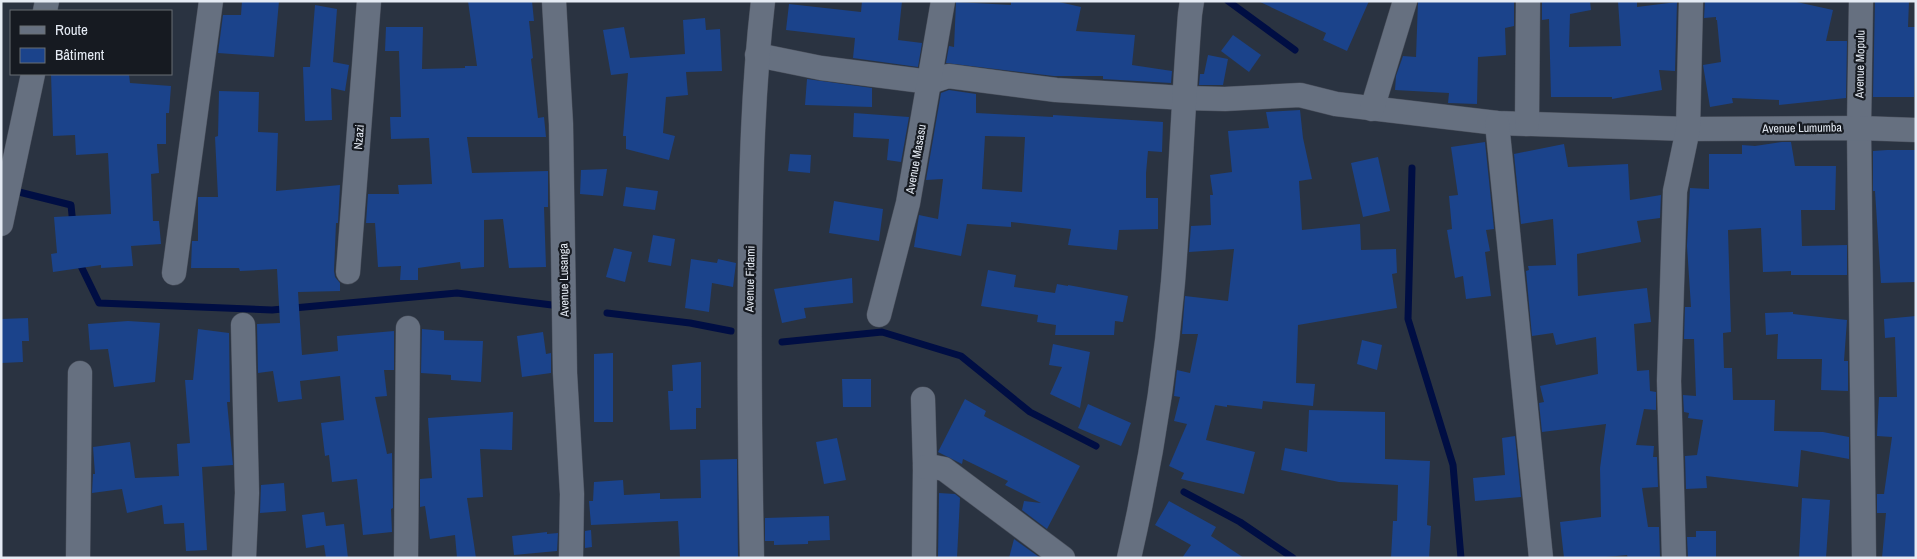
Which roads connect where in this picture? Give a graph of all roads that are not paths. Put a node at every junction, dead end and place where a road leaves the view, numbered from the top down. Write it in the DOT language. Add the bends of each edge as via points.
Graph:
graph roads {
  1 [pos="211,1"];
  2 [pos="369,1"];
  3 [pos="554,1"];
  4 [pos="763,1"];
  5 [pos="942,1"];
  6 [pos="1405,1"];
  7 [pos="1528,1"];
  8 [pos="1691,1"];
  9 [pos="1861,1"];
  10 [pos="1191,8"];
  11 [pos="756,56"];
  12 [pos="33,75"];
  13 [pos="930,82"];
  14 [pos="1184,98"];
  15 [pos="1372,109"];
  16 [pos="1497,123"];
  17 [pos="1527,124"];
  18 [pos="1859,128"];
  19 [pos="1688,129"];
  20 [pos="1916,130"];
  21 [pos="1,224"];
  22 [pos="348,272"];
  23 [pos="174,274"];
  24 [pos="879,315"];
  25 [pos="243,325"];
  26 [pos="408,328"];
  27 [pos="80,373"];
  28 [pos="923,399"];
  29 [pos="925,467"];
  30 [pos="78,558"];
  31 [pos="244,558"];
  32 [pos="406,558"];
  33 [pos="571,558"];
  34 [pos="752,558"];
  35 [pos="924,558"];
  36 [pos="1062,558"];
  37 [pos="1129,558"];
  38 [pos="1541,558"];
  39 [pos="1674,558"];
  40 [pos="1864,558"];
  1 -- 23 [label="street"];
  2 -- 22 [label="street, Nzazi"];
  3 -- 33 [label="street, Avenue Lusanga" via="561,124"];
  4 -- 11 [label="street, Avenue Fidami"];
  5 -- 13 [label="street, Avenue Masasu"];
  6 -- 15 [label="street"];
  7 -- 17 [label="street"];
  8 -- 19 [label="street"];
  9 -- 18 [label="street, Avenue Mopulu"];
  10 -- 14 [label="street"];
  11 -- 13 [label="street, Avenue Lumumba"];
  11 -- 34 [label="street, Avenue Fidami" via="751,144 748,382"];
  12 -- 21 [label="street"];
  13 -- 14 [label="street, Avenue Lumumba" via="948,76 1056,90"];
  13 -- 24 [label="street, Avenue Masasu" via="908,203"];
  14 -- 15 [label="street, Avenue Lumumba" via="1300,95"];
  14 -- 37 [label="street" via="1173,283 1143,497"];
  15 -- 16 [label="street, Avenue Lumumba"];
  16 -- 17 [label="street, Avenue Lumumba"];
  16 -- 38 [label="street"];
  17 -- 19 [label="street, Avenue Lumumba"];
  18 -- 19 [label="street, Avenue Lumumba"];
  18 -- 20 [label="street, Avenue Lumumba"];
  18 -- 40 [label="street, Avenue Mopulu"];
  19 -- 39 [label="street" via="1674,192 1669,381"];
  25 -- 31 [label="street"];
  26 -- 32 [label="street"];
  27 -- 30 [label="street"];
  28 -- 29 [label="street"];
  29 -- 35 [label="street"];
  29 -- 36 [label="street" via="944,470"];
}
